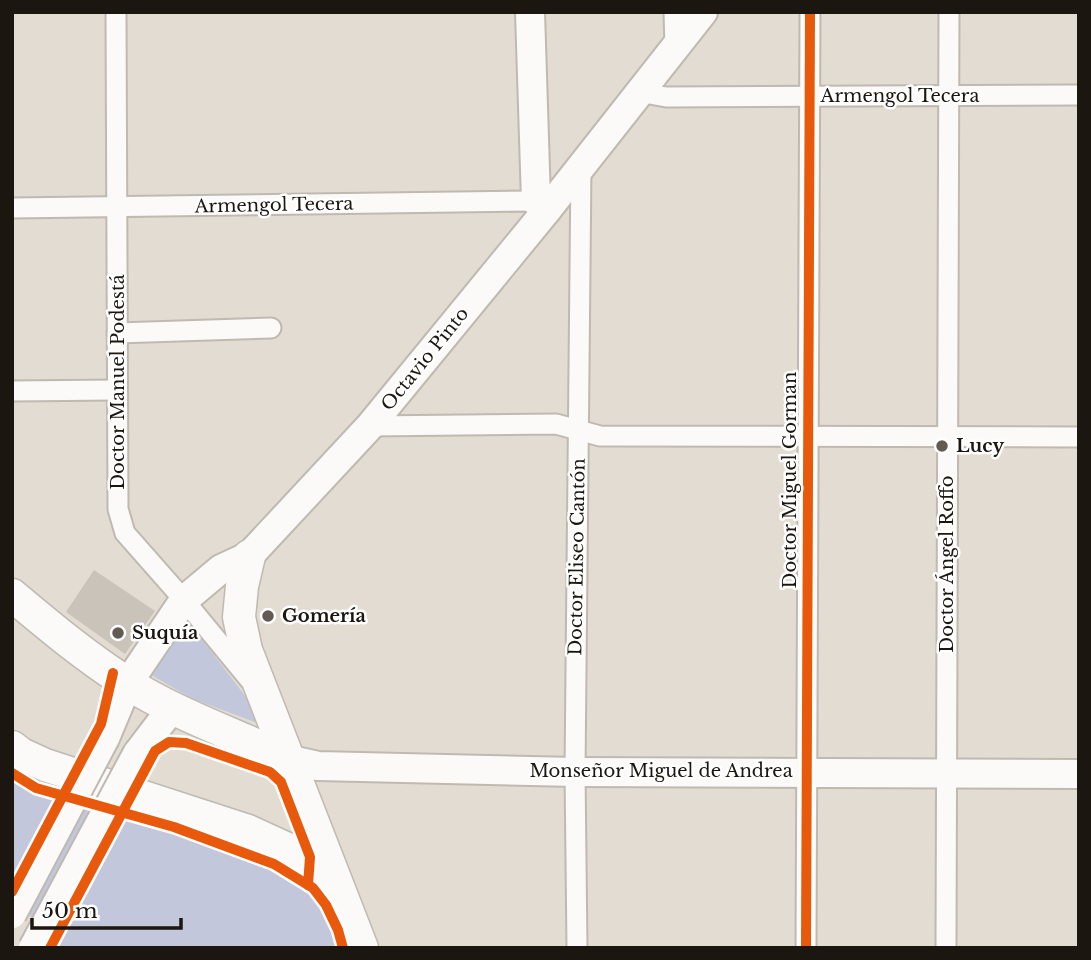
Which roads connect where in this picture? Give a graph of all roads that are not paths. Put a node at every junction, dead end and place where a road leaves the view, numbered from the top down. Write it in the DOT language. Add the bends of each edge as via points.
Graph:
graph roads {
  1 [pos="116,12"];
  2 [pos="530,12"];
  3 [pos="674,12"];
  4 [pos="703,12"];
  5 [pos="810,12"];
  6 [pos="949,12"];
  7 [pos="675,47"];
  8 [pos="639,92"];
  9 [pos="1079,95"];
  10 [pos="949,96"];
  11 [pos="809,97"];
  12 [pos="581,166"];
  13 [pos="541,205"];
  14 [pos="12,208"];
  15 [pos="117,208"];
  16 [pos="271,328"];
  17 [pos="117,333"];
  18 [pos="117,390"];
  19 [pos="12,391"];
  20 [pos="370,426"];
  21 [pos="578,430"];
  22 [pos="808,436"];
  23 [pos="948,436"];
  24 [pos="1079,437"];
  25 [pos="249,556"];
  26 [pos="12,595"];
  27 [pos="184,600"];
  28 [pos="128,683"];
  29 [pos="265,699"];
  30 [pos="172,708"];
  31 [pos="12,747"];
  32 [pos="287,759"];
  33 [pos="575,772"];
  34 [pos="806,773"];
  35 [pos="946,773"];
  36 [pos="1079,774"];
  37 [pos="345,905"];
  38 [pos="12,914"];
  39 [pos="33,948"];
  40 [pos="362,948"];
  41 [pos="577,948"];
  42 [pos="806,948"];
  43 [pos="946,948"];
  1 -- 15 [label="street, Doctor Manuel Podestá"];
  2 -- 13 [label="main road"];
  3 -- 7 [label="street"];
  4 -- 7 [label="main road, Octavio Pinto"];
  5 -- 11 [label="street, Doctor Miguel Gorman"];
  6 -- 10 [label="street, Doctor Ángel Roffo"];
  7 -- 8 [label="main road, Octavio Pinto"];
  8 -- 11 [label="street, Armengol Tecera" via="666,97"];
  8 -- 12 [label="main road, Octavio Pinto"];
  9 -- 10 [label="street, Armengol Tecera"];
  10 -- 11 [label="street, Armengol Tecera"];
  10 -- 23 [label="street, Doctor Ángel Roffo"];
  11 -- 22 [label="street, Doctor Miguel Gorman"];
  12 -- 13 [label="main road, Octavio Pinto"];
  12 -- 21 [label="street, Doctor Eliseo Cantón"];
  13 -- 15 [label="street, Armengol Tecera"];
  13 -- 20 [label="main road, Octavio Pinto"];
  14 -- 15 [label="street, Armengol Tecera"];
  15 -- 17 [label="street, Doctor Manuel Podestá"];
  16 -- 17 [label="street"];
  17 -- 18 [label="street, Doctor Manuel Podestá"];
  18 -- 19 [label="street"];
  18 -- 27 [label="street, Doctor Manuel Podestá" via="118,509 125,533"];
  20 -- 21 [label="street" via="556,424"];
  20 -- 25 [label="main road, Octavio Pinto"];
  21 -- 22 [label="street" via="600,436"];
  21 -- 33 [label="street, Doctor Eliseo Cantón"];
  22 -- 23 [label="street"];
  22 -- 34 [label="street, Doctor Miguel Gorman"];
  23 -- 24 [label="street"];
  23 -- 35 [label="street, Doctor Ángel Roffo"];
  25 -- 27 [label="main road, Octavio Pinto" via="221,569"];
  25 -- 29 [label="main road" via="239,617"];
  26 -- 28 [label="main road"];
  27 -- 28 [label="main road, Octavio Pinto"];
  27 -- 29 [label="street, Doctor Manuel Podestá"];
  28 -- 30 [label="main road"];
  28 -- 38 [label="main road, Octavio Pinto, bridge" via="105,738"];
  29 -- 32 [label="main road"];
  30 -- 32 [label="main road"];
  30 -- 39 [label="main road, bridge" via="137,754"];
  31 -- 37 [label="main road" via="46,765 248,831 285,848"];
  32 -- 33 [label="main road, Monseñor Miguel de Andrea" via="318,766"];
  32 -- 37 [label="main road"];
  33 -- 34 [label="main road, Monseñor Miguel de Andrea"];
  33 -- 41 [label="street, Doctor Eliseo Cantón"];
  34 -- 35 [label="main road, Monseñor Miguel de Andrea"];
  34 -- 42 [label="street, Doctor Miguel Gorman"];
  35 -- 36 [label="main road, Monseñor Miguel de Andrea"];
  35 -- 43 [label="street, Doctor Ángel Roffo"];
  37 -- 40 [label="main road"];
}
